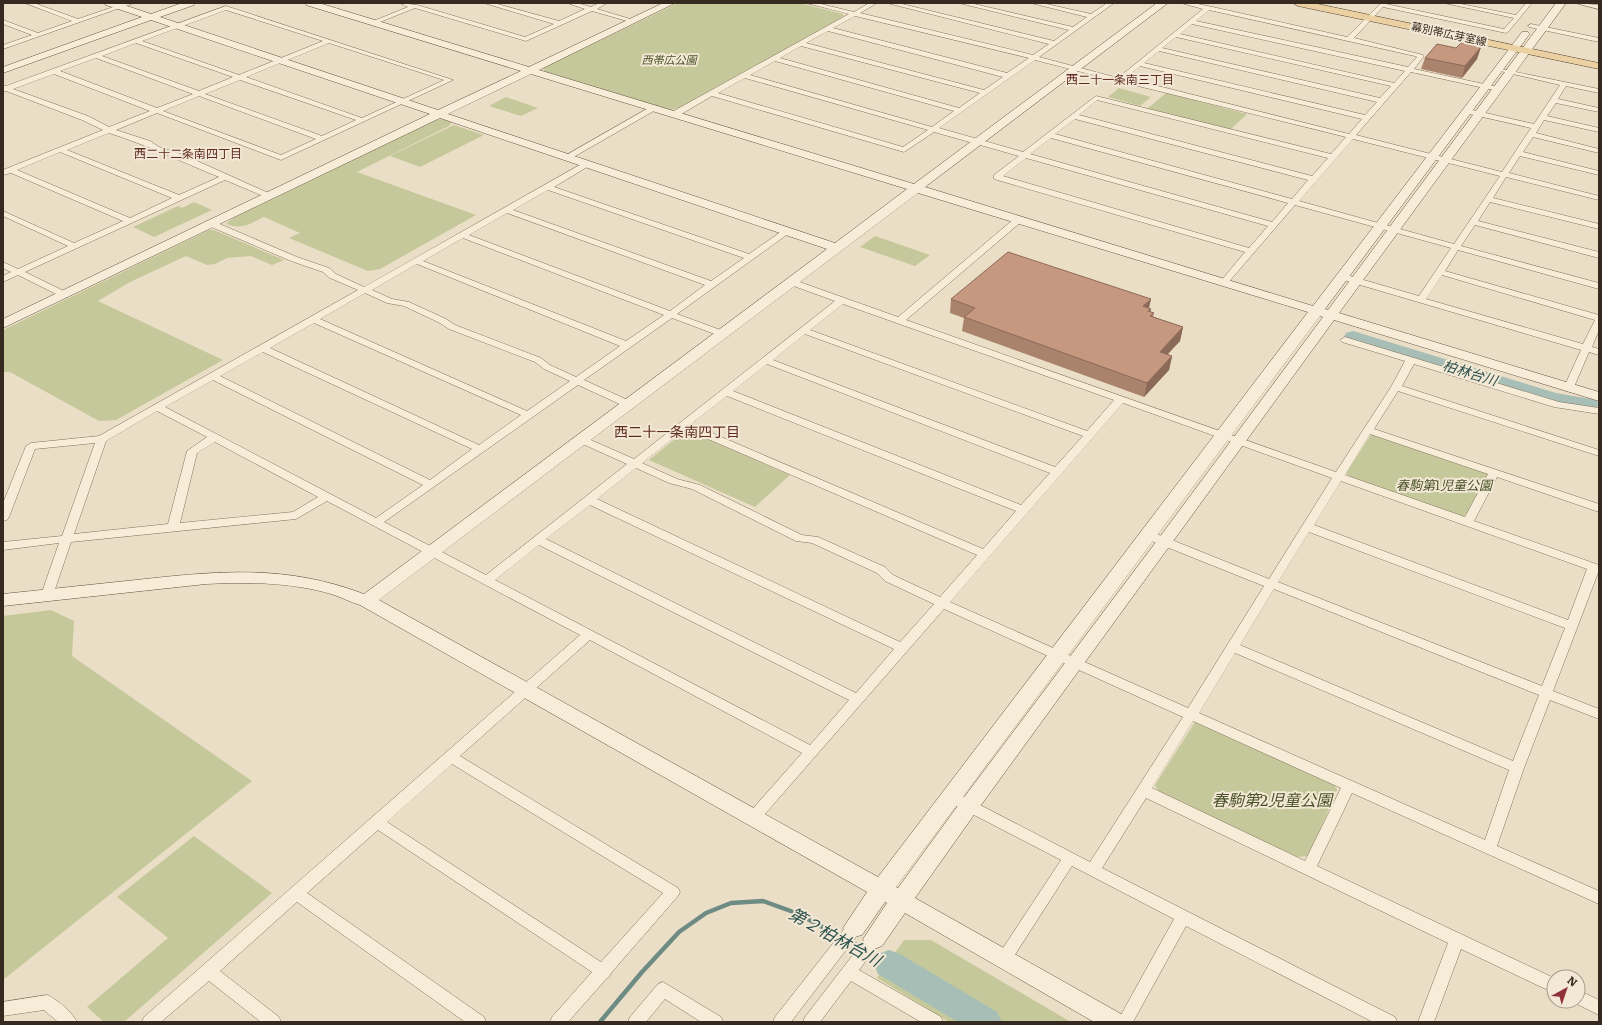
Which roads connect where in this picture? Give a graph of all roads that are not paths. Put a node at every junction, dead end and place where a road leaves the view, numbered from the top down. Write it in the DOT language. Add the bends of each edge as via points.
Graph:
graph roads {
  1 [pos="28,3"];
  2 [pos="109,3"];
  3 [pos="131,3"];
  4 [pos="180,3"];
  5 [pos="191,3"];
  6 [pos="309,3"];
  7 [pos="403,3"];
  8 [pos="421,3"];
  9 [pos="487,3"];
  10 [pos="570,3"];
  11 [pos="604,3"];
  12 [pos="670,3"];
  13 [pos="809,3"];
  14 [pos="874,3"];
  15 [pos="890,3"];
  16 [pos="962,3"];
  17 [pos="1034,3"];
  18 [pos="1110,3"];
  19 [pos="1163,3"];
  20 [pos="1184,3"];
  21 [pos="1298,3"];
  22 [pos="1316,3"];
  23 [pos="1447,3"];
  24 [pos="1529,3"];
  25 [pos="1561,3"];
  26 [pos="1578,3"];
  27 [pos="1383,4"];
  28 [pos="414,6"];
  29 [pos="120,7"];
  30 [pos="1599,7"];
  31 [pos="1208,8"];
  32 [pos="591,9"];
  33 [pos="854,14"];
  34 [pos="148,16"];
  35 [pos="1092,16"];
  36 [pos="1371,16"];
  37 [pos="1518,17"];
  38 [pos="78,21"];
  39 [pos="634,21"];
  40 [pos="3,22"];
  41 [pos="373,22"];
  42 [pos="1191,22"];
  43 [pos="559,23"];
  44 [pos="1536,25"];
  45 [pos="177,26"];
  46 [pos="828,29"];
  47 [pos="1073,29"];
  48 [pos="1599,31"];
  49 [pos="38,35"];
  50 [pos="1175,35"];
  51 [pos="1349,39"];
  52 [pos="1597,39"];
  53 [pos="136,41"];
  54 [pos="329,41"];
  55 [pos="1055,43"];
  56 [pos="802,44"];
  57 [pos="3,47"];
  58 [pos="1521,48"];
  59 [pos="1158,49"];
  60 [pos="96,56"];
  61 [pos="1033,58"];
  62 [pos="280,60"];
  63 [pos="774,60"];
  64 [pos="1599,62"];
  65 [pos="1139,64"];
  66 [pos="3,66"];
  67 [pos="1599,66"];
  68 [pos="1076,69"];
  69 [pos="1498,69"];
  70 [pos="3,70"];
  71 [pos="1409,70"];
  72 [pos="530,71"];
  73 [pos="53,72"];
  74 [pos="1511,72"];
  75 [pos="745,76"];
  76 [pos="1009,76"];
  77 [pos="239,77"];
  78 [pos="1119,80"];
  79 [pos="1565,83"];
  80 [pos="1395,85"];
  81 [pos="1486,87"];
  82 [pos="4,89"];
  83 [pos="1498,89"];
  84 [pos="1599,91"];
  85 [pos="984,92"];
  86 [pos="199,94"];
  87 [pos="713,94"];
  88 [pos="1553,100"];
  89 [pos="1382,101"];
  90 [pos="403,102"];
  91 [pos="655,108"];
  92 [pos="959,110"];
  93 [pos="1599,110"];
  94 [pos="157,111"];
  95 [pos="1468,111"];
  96 [pos="439,114"];
  97 [pos="675,114"];
  98 [pos="1480,114"];
  99 [pos="1073,116"];
  100 [pos="1542,117"];
  101 [pos="1366,118"];
  102 [pos="362,120"];
  103 [pos="1535,127"];
  104 [pos="933,129"];
  105 [pos="109,130"];
  106 [pos="1599,130"];
  107 [pos="1530,134"];
  108 [pos="1049,135"];
  109 [pos="1350,137"];
  110 [pos="323,139"];
  111 [pos="978,142"];
  112 [pos="61,150"];
  113 [pos="1599,151"];
  114 [pos="1518,153"];
  115 [pos="1024,154"];
  116 [pos="568,157"];
  117 [pos="1332,157"];
  118 [pos="1433,157"];
  119 [pos="1445,160"];
  120 [pos="588,164"];
  121 [pos="7,172"];
  122 [pos="1599,173"];
  123 [pos="1503,175"];
  124 [pos="225,177"];
  125 [pos="1314,179"];
  126 [pos="547,187"];
  127 [pos="915,189"];
  128 [pos="271,196"];
  129 [pos="178,198"];
  130 [pos="1599,198"];
  131 [pos="1489,199"];
  132 [pos="1294,201"];
  133 [pos="506,210"];
  134 [pos="3,213"];
  135 [pos="1018,220"];
  136 [pos="130,221"];
  137 [pos="1472,222"];
  138 [pos="212,224"];
  139 [pos="1273,225"];
  140 [pos="1382,226"];
  141 [pos="1599,227"];
  142 [pos="1394,230"];
  143 [pos="788,231"];
  144 [pos="462,235"];
  145 [pos="74,246"];
  146 [pos="1456,246"];
  147 [pos="837,248"];
  148 [pos="1250,251"];
  149 [pos="1599,255"];
  150 [pos="751,258"];
  151 [pos="416,261"];
  152 [pos="3,265"];
  153 [pos="17,272"];
  154 [pos="1440,272"];
  155 [pos="1343,277"];
  156 [pos="3,279"];
  157 [pos="1357,281"];
  158 [pos="791,282"];
  159 [pos="1224,282"];
  160 [pos="713,285"];
  161 [pos="1599,286"];
  162 [pos="364,290"];
  163 [pos="65,295"];
  164 [pos="842,300"];
  165 [pos="1421,300"];
  166 [pos="1317,310"];
  167 [pos="671,315"];
  168 [pos="1331,315"];
  169 [pos="313,319"];
  170 [pos="1599,319"];
  171 [pos="900,320"];
  172 [pos="3,324"];
  173 [pos="803,330"];
  174 [pos="723,334"];
  175 [pos="1345,340"];
  176 [pos="627,345"];
  177 [pos="263,348"];
  178 [pos="1587,348"];
  179 [pos="1599,352"];
  180 [pos="765,360"];
  181 [pos="1411,360"];
  182 [pos="212,376"];
  183 [pos="577,381"];
  184 [pos="1396,386"];
  185 [pos="1569,387"];
  186 [pos="726,392"];
  187 [pos="1599,397"];
  188 [pos="1121,399"];
  189 [pos="628,404"];
  190 [pos="157,407"];
  191 [pos="1599,411"];
  192 [pos="528,415"];
  193 [pos="684,425"];
  194 [pos="1368,430"];
  195 [pos="1089,435"];
  196 [pos="1224,435"];
  197 [pos="215,437"];
  198 [pos="101,439"];
  199 [pos="580,439"];
  200 [pos="1239,440"];
  201 [pos="480,450"];
  202 [pos="1599,453"];
  203 [pos="635,464"];
  204 [pos="1057,472"];
  205 [pos="1494,473"];
  206 [pos="1340,476"];
  207 [pos="430,484"];
  208 [pos="327,496"];
  209 [pos="589,500"];
  210 [pos="1599,508"];
  211 [pos="1023,510"];
  212 [pos="3,517"];
  213 [pos="1468,521"];
  214 [pos="376,522"];
  215 [pos="173,527"];
  216 [pos="1308,527"];
  217 [pos="1148,535"];
  218 [pos="65,539"];
  219 [pos="538,540"];
  220 [pos="1165,542"];
  221 [pos="3,546"];
  222 [pos="431,552"];
  223 [pos="986,554"];
  224 [pos="1597,568"];
  225 [pos="486,581"];
  226 [pos="1272,585"];
  227 [pos="47,595"];
  228 [pos="3,600"];
  229 [pos="366,601"];
  230 [pos="942,603"];
  231 [pos="1572,626"];
  232 [pos="588,635"];
  233 [pos="1232,646"];
  234 [pos="902,648"];
  235 [pos="1058,655"];
  236 [pos="1076,663"];
  237 [pos="525,690"];
  238 [pos="1546,693"];
  239 [pos="857,699"];
  240 [pos="1190,714"];
  241 [pos="1599,714"];
  242 [pos="812,752"];
  243 [pos="450,756"];
  244 [pos="1517,768"];
  245 [pos="1349,785"];
  246 [pos="1144,790"];
  247 [pos="960,801"];
  248 [pos="753,818"];
  249 [pos="376,822"];
  250 [pos="1489,849"];
  251 [pos="1070,858"];
  252 [pos="1309,868"];
  253 [pos="1093,869"];
  254 [pos="881,890"];
  255 [pos="297,894"];
  256 [pos="1599,898"];
  257 [pos="901,901"];
  258 [pos="1183,917"];
  259 [pos="854,928"];
  260 [pos="874,939"];
  261 [pos="1458,939"];
  262 [pos="1004,959"];
  263 [pos="852,967"];
  264 [pos="209,972"];
  265 [pos="604,972"];
  266 [pos="1546,982"];
  267 [pos="1586,1001"];
  268 [pos="1599,1008"];
  269 [pos="3,1009"];
  270 [pos="70,1022"];
  271 [pos="150,1022"];
  272 [pos="272,1022"];
  273 [pos="478,1022"];
  274 [pos="558,1022"];
  275 [pos="636,1022"];
  276 [pos="715,1022"];
  277 [pos="782,1022"];
  278 [pos="811,1022"];
  279 [pos="935,1022"];
  280 [pos="1115,1022"];
  281 [pos="1125,1022"];
  282 [pos="1389,1022"];
  283 [pos="1426,1022"];
  1 -- 38 [label="street"];
  2 -- 29 [label="street"];
  3 -- 29 [label="street"];
  4 -- 34 [label="street"];
  5 -- 34 [label="street"];
  6 -- 41 [label="street"];
  7 -- 28 [label="street"];
  8 -- 28 [label="street"];
  9 -- 43 [label="street"];
  10 -- 32 [label="street"];
  11 -- 32 [label="street"];
  12 -- 39 [label="street"];
  13 -- 33 [label="street"];
  14 -- 33 [label="street"];
  15 -- 55 [label="street"];
  16 -- 47 [label="street"];
  17 -- 35 [label="street"];
  18 -- 35 [label="street"];
  19 -- 68 [label="street"];
  20 -- 31 [label="street"];
  21 -- 36 [label="main road, 幕別帯広芽室線"];
  22 -- 36 [label="main road, 幕別帯広芽室線"];
  23 -- 37 [label="street"];
  24 -- 37 [label="street"];
  25 -- 44 [label="street"];
  26 -- 30 [label="street"];
  27 -- 36 [label="street"];
  27 -- 37 [label="street" via="1506,31"];
  28 -- 41 [label="street"];
  28 -- 43 [label="street" via="526,39"];
  29 -- 34 [label="street"];
  29 -- 38 [label="street"];
  31 -- 42 [label="street"];
  31 -- 51 [label="street"];
  32 -- 39 [label="street"];
  32 -- 43 [label="street"];
  33 -- 46 [label="street"];
  33 -- 61 [label="street"];
  34 -- 45 [label="street"];
  34 -- 66 [label="street"];
  34 -- 70 [label="street"];
  35 -- 47 [label="street"];
  36 -- 51 [label="street"];
  36 -- 58 [label="main road, 幕別帯広芽室線"];
  38 -- 49 [label="street"];
  39 -- 72 [label="street"];
  40 -- 49 [label="street"];
  41 -- 72 [label="street"];
  42 -- 50 [label="street"];
  42 -- 71 [label="street"];
  44 -- 52 [label="street"];
  44 -- 58 [label="street"];
  45 -- 53 [label="street"];
  45 -- 54 [label="street" via="226,8"];
  45 -- 62 [label="street"];
  46 -- 56 [label="street"];
  46 -- 76 [label="street"];
  47 -- 55 [label="street"];
  48 -- 52 [label="street"];
  49 -- 57 [label="street"];
  50 -- 59 [label="street"];
  50 -- 80 [label="street"];
  51 -- 71 [label="street" via="1421,56"];
  53 -- 60 [label="street"];
  53 -- 77 [label="street"];
  54 -- 62 [label="street"];
  54 -- 90 [label="street" via="450,80"];
  55 -- 61 [label="street"];
  56 -- 63 [label="street"];
  56 -- 85 [label="street"];
  58 -- 64 [label="main road, 幕別帯広芽室線"];
  58 -- 67 [label="main road, 幕別帯広芽室線"];
  58 -- 69 [label="street"];
  58 -- 74 [label="street"];
  59 -- 65 [label="street"];
  59 -- 89 [label="street"];
  60 -- 73 [label="street"];
  60 -- 86 [label="street"];
  61 -- 68 [label="street"];
  61 -- 76 [label="street"];
  62 -- 77 [label="street"];
  62 -- 90 [label="street"];
  63 -- 75 [label="street"];
  63 -- 92 [label="street"];
  65 -- 78 [label="street"];
  65 -- 101 [label="street"];
  68 -- 78 [label="street"];
  68 -- 111 [label="street"];
  69 -- 74 [label="street"];
  69 -- 81 [label="street"];
  71 -- 80 [label="street"];
  71 -- 81 [label="street"];
  72 -- 91 [label="street"];
  72 -- 96 [label="street"];
  73 -- 82 [label="street"];
  73 -- 94 [label="street"];
  74 -- 79 [label="street"];
  74 -- 83 [label="street"];
  75 -- 87 [label="street"];
  75 -- 104 [label="street"];
  76 -- 85 [label="street"];
  77 -- 86 [label="street"];
  77 -- 102 [label="street"];
  78 -- 109 [label="street"];
  79 -- 84 [label="street"];
  79 -- 88 [label="street"];
  80 -- 89 [label="street"];
  81 -- 83 [label="street"];
  81 -- 95 [label="street"];
  82 -- 105 [label="street" via="85,118"];
  83 -- 98 [label="street"];
  85 -- 92 [label="street"];
  86 -- 94 [label="street"];
  86 -- 110 [label="street"];
  87 -- 97 [label="street"];
  87 -- 104 [label="street" via="904,150"];
  88 -- 93 [label="street"];
  88 -- 100 [label="street"];
  89 -- 101 [label="street"];
  90 -- 96 [label="street"];
  90 -- 102 [label="street"];
  91 -- 97 [label="street"];
  91 -- 116 [label="street"];
  92 -- 104 [label="street"];
  94 -- 105 [label="street"];
  94 -- 110 [label="street" via="281,158"];
  95 -- 98 [label="street"];
  95 -- 118 [label="street"];
  96 -- 116 [label="street"];
  96 -- 128 [label="street"];
  97 -- 127 [label="street"];
  98 -- 103 [label="street"];
  98 -- 119 [label="street"];
  99 -- 108 [label="street"];
  99 -- 117 [label="street" via="1096,98"];
  99 -- 125 [label="street"];
  100 -- 103 [label="street"];
  100 -- 106 [label="street"];
  101 -- 109 [label="street"];
  102 -- 110 [label="street"];
  103 -- 107 [label="street"];
  104 -- 111 [label="street"];
  105 -- 112 [label="street"];
  105 -- 124 [label="street" via="147,143"];
  107 -- 113 [label="street"];
  107 -- 114 [label="street"];
  108 -- 115 [label="street"];
  108 -- 132 [label="street"];
  109 -- 117 [label="street"];
  109 -- 118 [label="street"];
  111 -- 115 [label="street"];
  111 -- 127 [label="street"];
  112 -- 121 [label="street"];
  112 -- 129 [label="street"];
  114 -- 122 [label="street"];
  114 -- 123 [label="street"];
  115 -- 139 [label="street"];
  115 -- 148 [label="street" via="997,177"];
  116 -- 120 [label="street"];
  117 -- 125 [label="street"];
  118 -- 119 [label="street"];
  118 -- 140 [label="street"];
  119 -- 123 [label="street"];
  119 -- 142 [label="street"];
  120 -- 126 [label="street"];
  120 -- 143 [label="street"];
  121 -- 136 [label="street"];
  123 -- 130 [label="street"];
  123 -- 131 [label="street"];
  124 -- 128 [label="street"];
  124 -- 129 [label="street"];
  125 -- 132 [label="street"];
  126 -- 133 [label="street"];
  126 -- 150 [label="street"];
  127 -- 135 [label="street"];
  127 -- 147 [label="street"];
  128 -- 138 [label="street"];
  129 -- 136 [label="street"];
  131 -- 137 [label="street"];
  131 -- 141 [label="street"];
  132 -- 139 [label="street"];
  132 -- 140 [label="street"];
  133 -- 144 [label="street"];
  133 -- 160 [label="street"];
  134 -- 145 [label="street"];
  135 -- 159 [label="street"];
  135 -- 171 [label="street"];
  136 -- 145 [label="street"];
  137 -- 146 [label="street"];
  137 -- 149 [label="street"];
  138 -- 162 [label="street" via="326,270 333,276"];
  138 -- 163 [label="street"];
  139 -- 148 [label="street"];
  140 -- 142 [label="street"];
  140 -- 155 [label="street"];
  142 -- 146 [label="street"];
  142 -- 157 [label="street"];
  143 -- 147 [label="street"];
  143 -- 150 [label="street"];
  144 -- 151 [label="street"];
  144 -- 167 [label="street"];
  145 -- 153 [label="street"];
  146 -- 154 [label="street"];
  146 -- 161 [label="street"];
  147 -- 158 [label="street"];
  148 -- 159 [label="street"];
  150 -- 160 [label="street"];
  151 -- 162 [label="street"];
  151 -- 176 [label="street"];
  152 -- 153 [label="street"];
  153 -- 156 [label="street"];
  153 -- 163 [label="street"];
  154 -- 165 [label="street"];
  154 -- 170 [label="street"];
  155 -- 157 [label="street"];
  155 -- 166 [label="street"];
  157 -- 165 [label="street"];
  157 -- 168 [label="street"];
  158 -- 164 [label="street"];
  158 -- 174 [label="street"];
  159 -- 166 [label="street"];
  160 -- 167 [label="street"];
  162 -- 169 [label="street"];
  162 -- 183 [label="street" via="390,301 406,304 452,327 538,360"];
  163 -- 172 [label="street"];
  164 -- 171 [label="street"];
  164 -- 173 [label="street"];
  165 -- 178 [label="street"];
  166 -- 168 [label="street"];
  166 -- 196 [label="street"];
  167 -- 174 [label="street"];
  167 -- 176 [label="street"];
  168 -- 185 [label="street"];
  168 -- 200 [label="street"];
  169 -- 177 [label="street"];
  169 -- 192 [label="street"];
  170 -- 178 [label="street"];
  171 -- 188 [label="street"];
  173 -- 180 [label="street"];
  173 -- 195 [label="street"];
  174 -- 189 [label="street"];
  175 -- 181 [label="street"];
  176 -- 183 [label="street"];
  177 -- 182 [label="street"];
  177 -- 201 [label="street"];
  178 -- 179 [label="street"];
  178 -- 185 [label="street"];
  180 -- 186 [label="street"];
  180 -- 204 [label="street"];
  181 -- 184 [label="street"];
  181 -- 191 [label="street" via="1558,405"];
  182 -- 190 [label="street"];
  182 -- 207 [label="street"];
  183 -- 189 [label="street"];
  183 -- 192 [label="street"];
  184 -- 194 [label="street"];
  184 -- 202 [label="street"];
  185 -- 187 [label="street"];
  186 -- 193 [label="street"];
  186 -- 211 [label="street"];
  188 -- 195 [label="street"];
  188 -- 196 [label="street"];
  189 -- 199 [label="street"];
  190 -- 197 [label="street"];
  190 -- 198 [label="street"];
  192 -- 201 [label="street"];
  193 -- 203 [label="street"];
  193 -- 223 [label="street"];
  194 -- 205 [label="street"];
  194 -- 206 [label="street"];
  195 -- 204 [label="street"];
  196 -- 200 [label="street"];
  196 -- 217 [label="street"];
  197 -- 208 [label="street"];
  197 -- 215 [label="street" via="192,451"];
  198 -- 212 [label="street" via="31,446"];
  198 -- 218 [label="street"];
  199 -- 203 [label="street"];
  199 -- 222 [label="street"];
  200 -- 206 [label="street"];
  200 -- 220 [label="street"];
  201 -- 207 [label="street"];
  203 -- 209 [label="street"];
  203 -- 230 [label="street" via="673,481 696,487 794,535 814,540 881,570 889,578"];
  204 -- 211 [label="street"];
  205 -- 210 [label="street"];
  205 -- 213 [label="street"];
  206 -- 213 [label="street"];
  206 -- 216 [label="street"];
  207 -- 214 [label="street"];
  208 -- 214 [label="street"];
  208 -- 215 [label="street" via="296,515"];
  209 -- 219 [label="street"];
  209 -- 234 [label="street"];
  211 -- 223 [label="street"];
  213 -- 224 [label="street"];
  214 -- 222 [label="street"];
  215 -- 218 [label="street"];
  216 -- 226 [label="street"];
  216 -- 231 [label="street"];
  217 -- 220 [label="street"];
  217 -- 235 [label="street"];
  218 -- 221 [label="street"];
  218 -- 227 [label="street"];
  219 -- 225 [label="street"];
  219 -- 239 [label="street"];
  220 -- 226 [label="street"];
  220 -- 236 [label="street"];
  222 -- 225 [label="street"];
  222 -- 229 [label="street"];
  223 -- 230 [label="street"];
  224 -- 231 [label="street"];
  225 -- 232 [label="street"];
  226 -- 233 [label="street"];
  226 -- 238 [label="street"];
  227 -- 228 [label="street"];
  227 -- 229 [label="street" via="237,577 302,582 334,589"];
  229 -- 237 [label="street"];
  230 -- 234 [label="street"];
  230 -- 235 [label="street"];
  231 -- 238 [label="street"];
  232 -- 237 [label="street"];
  232 -- 242 [label="street"];
  233 -- 240 [label="street"];
  233 -- 244 [label="street"];
  234 -- 239 [label="street"];
  235 -- 236 [label="street"];
  235 -- 247 [label="street"];
  236 -- 240 [label="street"];
  236 -- 247 [label="street"];
  237 -- 243 [label="street"];
  237 -- 248 [label="street"];
  238 -- 241 [label="street"];
  238 -- 244 [label="street"];
  239 -- 242 [label="street"];
  240 -- 245 [label="street"];
  240 -- 246 [label="street"];
  242 -- 248 [label="street"];
  243 -- 249 [label="street"];
  243 -- 265 [label="street" via="673,892"];
  244 -- 250 [label="street"];
  245 -- 250 [label="street"];
  245 -- 252 [label="street"];
  246 -- 252 [label="street"];
  246 -- 253 [label="street"];
  247 -- 251 [label="street"];
  247 -- 254 [label="street"];
  247 -- 257 [label="street"];
  248 -- 254 [label="street"];
  249 -- 255 [label="street"];
  249 -- 265 [label="street"];
  250 -- 256 [label="street"];
  251 -- 253 [label="street"];
  251 -- 262 [label="street"];
  252 -- 261 [label="street"];
  253 -- 258 [label="street"];
  254 -- 257 [label="street"];
  254 -- 259 [label="street"];
  255 -- 264 [label="street"];
  255 -- 273 [label="street"];
  257 -- 260 [label="street"];
  257 -- 262 [label="street"];
  258 -- 281 [label="street"];
  258 -- 282 [label="street"];
  259 -- 277 [label="street"];
  260 -- 263 [label="street"];
  261 -- 266 [label="street"];
  261 -- 283 [label="street"];
  262 -- 280 [label="street"];
  263 -- 278 [label="street"];
  263 -- 279 [label="street"];
  264 -- 271 [label="street"];
  264 -- 272 [label="street"];
  265 -- 274 [label="street"];
  267 -- 268 [label="street"];
  269 -- 270 [label="street" via="47,1002"];
  275 -- 276 [label="street" via="663,989"];
}
